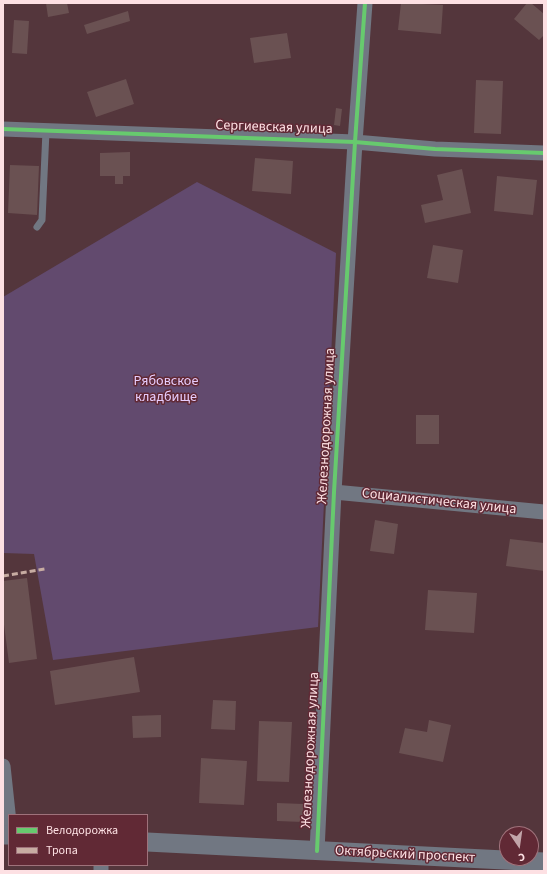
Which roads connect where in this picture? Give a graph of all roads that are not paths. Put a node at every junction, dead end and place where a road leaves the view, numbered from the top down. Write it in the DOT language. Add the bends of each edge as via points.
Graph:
graph roads {
  1 [pos="365,3"];
  2 [pos="3,129"];
  3 [pos="46,131"];
  4 [pos="355,142"];
  5 [pos="544,153"];
  6 [pos="37,227"];
  7 [pos="334,492"];
  8 [pos="544,512"];
  9 [pos="3,766"];
  10 [pos="8,814"];
  11 [pos="148,842"];
  12 [pos="317,851"];
  13 [pos="544,862"];
  1 -- 4 [label="street, Железнодорожная улица"];
  2 -- 3 [label="street, Сергиевская улица"];
  3 -- 4 [label="street, Сергиевская улица"];
  3 -- 6 [label="lane" via="42,220"];
  4 -- 5 [label="street, Сергиевская улица" via="435,149"];
  4 -- 7 [label="street, Железнодорожная улица"];
  7 -- 8 [label="street, Социалистическая улица"];
  7 -- 12 [label="street, Железнодорожная улица"];
  9 -- 10 [label="street"];
  11 -- 12 [label="street, Октябрьский проспект"];
  12 -- 13 [label="street, Октябрьский проспект"];
}
